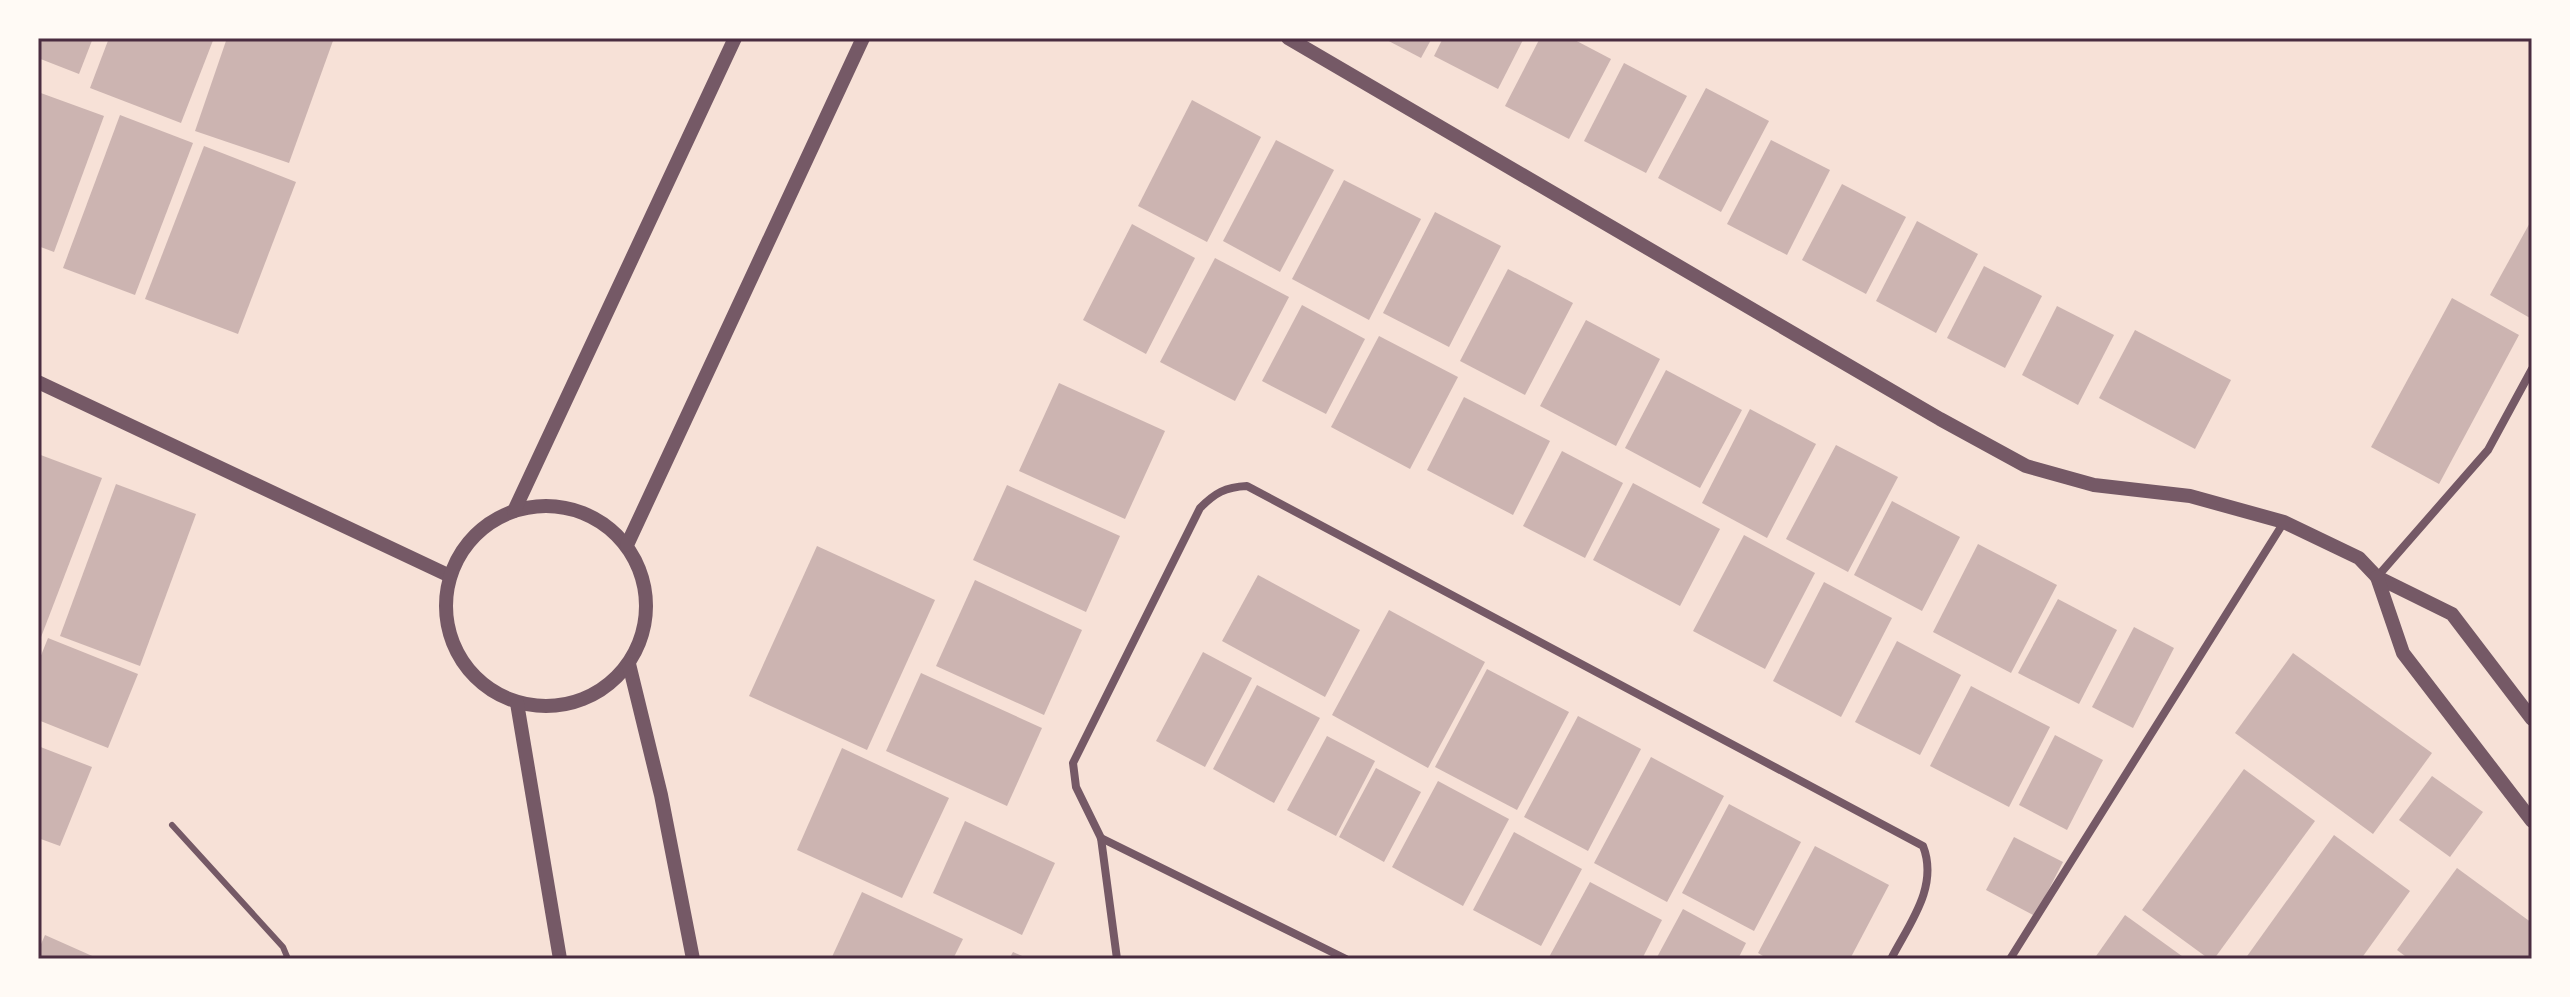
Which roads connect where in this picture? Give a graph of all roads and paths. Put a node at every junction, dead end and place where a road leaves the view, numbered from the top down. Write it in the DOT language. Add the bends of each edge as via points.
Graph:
graph roads {
  1 [pos="735,38"];
  2 [pos="863,38"];
  3 [pos="1288,38"];
  4 [pos="2532,369"];
  5 [pos="38,382"];
  6 [pos="514,511"];
  7 [pos="2284,522"];
  8 [pos="627,545"];
  9 [pos="450,576"];
  10 [pos="2377,577"];
  11 [pos="629,664"];
  12 [pos="517,703"];
  13 [pos="2532,719"];
  14 [pos="2532,821"];
  15 [pos="172,825"];
  16 [pos="1101,838"];
  17 [pos="288,959"];
  18 [pos="560,959"];
  19 [pos="693,959"];
  20 [pos="1117,959"];
  21 [pos="1346,959"];
  22 [pos="1891,959"];
  23 [pos="2010,959"];
  1 -- 6 [label="street"];
  2 -- 8 [label="street"];
  3 -- 7 [label="street" via="2026,466 2094,485 2190,496"];
  4 -- 10 [label="street" via="2488,450"];
  5 -- 9 [label="street"];
  6 -- 8 [label="street" via="545,505 577,510 605,524"];
  6 -- 9 [label="street" via="486,525 464,548"];
  7 -- 10 [label="street" via="2359,558"];
  7 -- 23 [label="street"];
  8 -- 11 [label="street" via="642,574 647,604 642,636"];
  9 -- 12 [label="street" via="446,608 451,639 466,668 489,689"];
  10 -- 13 [label="street" via="2452,614"];
  10 -- 14 [label="street" via="2403,653"];
  11 -- 12 [label="street" via="606,687 579,702 548,707"];
  11 -- 19 [label="street"];
  12 -- 18 [label="street"];
  15 -- 17 [label="lane" via="283,947"];
  16 -- 20 [label="street"];
  16 -- 21 [label="street"];
  16 -- 22 [label="street" via="1073,777 1073,763 1200,508 1229,487 1247,486 1923,846 1929,880"];
}
